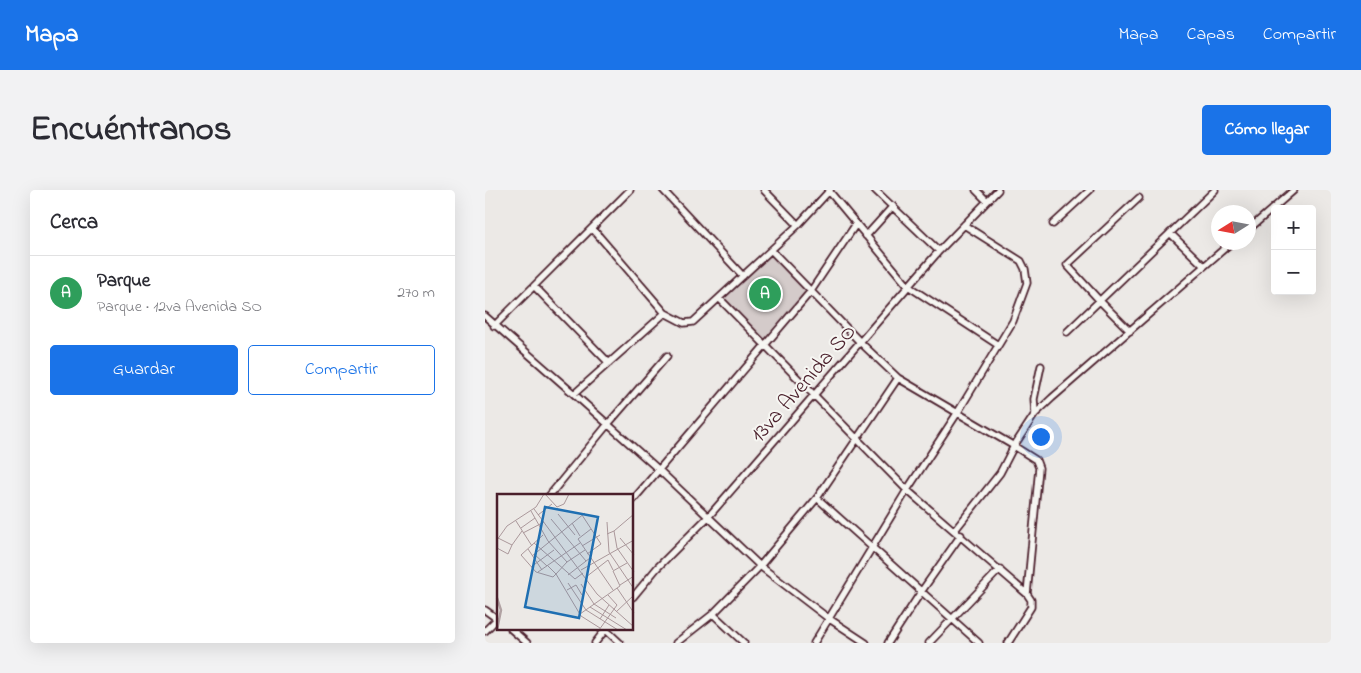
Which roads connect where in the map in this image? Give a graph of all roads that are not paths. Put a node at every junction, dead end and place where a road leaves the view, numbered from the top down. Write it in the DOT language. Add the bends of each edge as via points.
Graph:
graph roads {
  1 [pos="630,190"];
  2 [pos="663,190"];
  3 [pos="765,190"];
  4 [pos="829,190"];
  5 [pos="875,190"];
  6 [pos="976,190"];
  7 [pos="998,190"];
  8 [pos="1090,190"];
  9 [pos="1215,190"];
  10 [pos="1294,190"];
  11 [pos="1139,198"];
  12 [pos="987,201"];
  13 [pos="893,206"];
  14 [pos="1256,223"];
  15 [pos="856,224"];
  16 [pos="1053,224"];
  17 [pos="798,225"];
  18 [pos="964,225"];
  19 [pos="592,228"];
  20 [pos="1171,233"];
  21 [pos="866,236"];
  22 [pos="771,250"];
  23 [pos="1223,250"];
  24 [pos="939,251"];
  25 [pos="1204,266"];
  26 [pos="743,276"];
  27 [pos="534,286"];
  28 [pos="908,286"];
  29 [pos="811,291"];
  30 [pos="719,298"];
  31 [pos="1099,301"];
  32 [pos="665,313"];
  33 [pos="485,316"];
  34 [pos="494,326"];
  35 [pos="1130,331"];
  36 [pos="1067,332"];
  37 [pos="860,342"];
  38 [pos="765,344"];
  39 [pos="999,345"];
  40 [pos="667,356"];
  41 [pos="609,363"];
  42 [pos="1041,366"];
  43 [pos="898,378"];
  44 [pos="575,394"];
  45 [pos="814,394"];
  46 [pos="958,412"];
  47 [pos="1035,414"];
  48 [pos="608,424"];
  49 [pos="857,438"];
  50 [pos="1014,446"];
  51 [pos="658,469"];
  52 [pos="907,490"];
  53 [pos="551,494"];
  54 [pos="817,498"];
  55 [pos="634,499"];
  56 [pos="709,516"];
  57 [pos="955,530"];
  58 [pos="961,536"];
  59 [pos="872,548"];
  60 [pos="760,566"];
  61 [pos="1001,570"];
  62 [pos="921,592"];
  63 [pos="1027,594"];
  64 [pos="634,596"];
  65 [pos="485,610"];
  66 [pos="713,614"];
  67 [pos="828,618"];
  68 [pos="497,619"];
  69 [pos="953,620"];
  70 [pos="497,621"];
  71 [pos="512,630"];
  72 [pos="605,630"];
  73 [pos="607,630"];
  74 [pos="485,631"];
  75 [pos="527,643"];
  76 [pos="595,643"];
  77 [pos="619,643"];
  78 [pos="676,643"];
  79 [pos="744,643"];
  80 [pos="814,643"];
  81 [pos="866,643"];
  82 [pos="889,643"];
  83 [pos="929,643"];
  84 [pos="979,643"];
  85 [pos="1008,643"];
  1 -- 19 [label="street"];
  2 -- 26 [label="street"];
  3 -- 17 [label="street"];
  4 -- 15 [label="street"];
  4 -- 17 [label="street"];
  5 -- 13 [label="street"];
  6 -- 12 [label="street"];
  7 -- 12 [label="street, 13va Avenida SO"];
  8 -- 16 [label="street"];
  9 -- 20 [label="street"];
  10 -- 14 [label="street"];
  11 -- 31 [label="street" via="1068,263"];
  12 -- 18 [label="street, 13va Avenida SO"];
  13 -- 21 [label="street"];
  13 -- 24 [label="street"];
  15 -- 21 [label="street"];
  15 -- 29 [label="street"];
  17 -- 22 [label="street"];
  18 -- 24 [label="street, 13va Avenida SO"];
  18 -- 39 [label="street" via="1021,262 1025,270 1027,283 1013,321"];
  19 -- 27 [label="street"];
  19 -- 32 [label="street"];
  20 -- 25 [label="street"];
  20 -- 31 [label="street"];
  21 -- 28 [label="street"];
  22 -- 26 [label="street"];
  22 -- 29 [label="street"];
  23 -- 25 [label="street"];
  24 -- 28 [label="street, 13va Avenida SO"];
  25 -- 35 [label="street"];
  26 -- 30 [label="street"];
  27 -- 34 [label="street"];
  27 -- 41 [label="street"];
  28 -- 37 [label="street, 13va Avenida SO"];
  28 -- 39 [label="street"];
  29 -- 37 [label="street"];
  29 -- 38 [label="street"];
  30 -- 32 [label="street" via="689,324"];
  30 -- 38 [label="street"];
  31 -- 35 [label="street"];
  31 -- 36 [label="street"];
  32 -- 41 [label="street"];
  33 -- 34 [label="street"];
  34 -- 44 [label="street"];
  35 -- 47 [label="street"];
  37 -- 43 [label="street"];
  37 -- 45 [label="street, 13va Avenida SO"];
  38 -- 45 [label="street"];
  38 -- 51 [label="street"];
  39 -- 46 [label="street"];
  40 -- 48 [label="street"];
  41 -- 44 [label="street"];
  42 -- 47 [label="street" via="1034,399"];
  43 -- 46 [label="street"];
  43 -- 49 [label="street"];
  44 -- 48 [label="street"];
  45 -- 49 [label="street"];
  45 -- 56 [label="street, 13va Avenida SO"];
  46 -- 50 [label="street"];
  46 -- 52 [label="street"];
  47 -- 50 [label="street"];
  48 -- 51 [label="street"];
  48 -- 53 [label="street"];
  49 -- 52 [label="street"];
  49 -- 54 [label="street"];
  50 -- 57 [label="street" via="1000,473"];
  50 -- 63 [label="street" via="1035,460 1039,468"];
  51 -- 55 [label="street"];
  51 -- 56 [label="street"];
  52 -- 57 [label="street"];
  52 -- 59 [label="street"];
  54 -- 59 [label="street"];
  54 -- 60 [label="street"];
  56 -- 60 [label="street"];
  56 -- 64 [label="street, 13va Avenida SO"];
  57 -- 58 [label="street"];
  58 -- 61 [label="street"];
  58 -- 62 [label="street"];
  59 -- 62 [label="street"];
  59 -- 67 [label="street"];
  60 -- 66 [label="street"];
  60 -- 67 [label="street"];
  61 -- 63 [label="street"];
  61 -- 69 [label="street"];
  62 -- 69 [label="street"];
  62 -- 82 [label="street"];
  63 -- 85 [label="street" via="1031,607"];
  65 -- 68 [label="street"];
  66 -- 78 [label="street"];
  66 -- 79 [label="street"];
  67 -- 80 [label="street"];
  67 -- 81 [label="street"];
  69 -- 83 [label="street"];
  69 -- 84 [label="street"];
  70 -- 74 [label="street"];
  71 -- 75 [label="street"];
  72 -- 76 [label="street"];
  73 -- 77 [label="street"];
}
